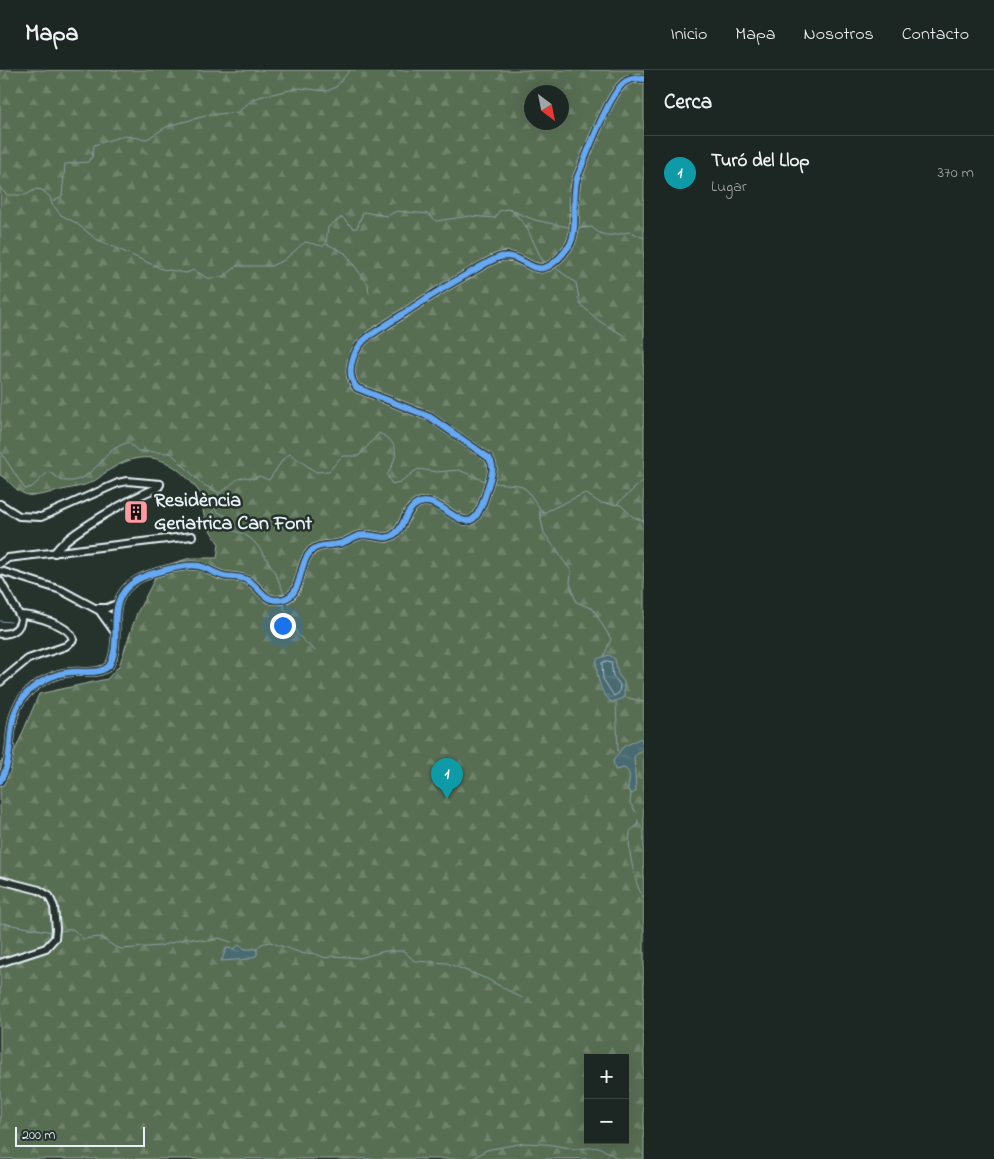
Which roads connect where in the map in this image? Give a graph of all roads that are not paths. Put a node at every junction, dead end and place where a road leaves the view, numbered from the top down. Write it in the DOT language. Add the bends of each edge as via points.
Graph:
graph roads {
  1 [pos="644,79"];
  2 [pos="0,504"];
  3 [pos="192,536"];
  4 [pos="55,553"];
  5 [pos="0,568"];
  6 [pos="0,581"];
  7 [pos="117,604"];
  8 [pos="94,607"];
  9 [pos="20,615"];
  10 [pos="115,619"];
  11 [pos="114,631"];
  12 [pos="0,634"];
  13 [pos="0,682"];
  14 [pos="0,781"];
  15 [pos="0,880"];
  16 [pos="0,963"];
  1 -- 7 [label="street" via="633,78 625,82 612,98 577,178 570,244 550,264 533,268 510,257 492,260 366,338 351,367 350,377 356,388 430,417 486,455 493,468 479,512 470,520 460,520 436,503 420,502 412,507 399,531 390,537 360,535 342,544 318,547 306,557 298,586 289,596 274,600 245,579 195,566 137,580"];
  2 -- 4 [label="street" via="23,518 42,518 118,483 160,484 84,528 58,546"];
  3 -- 4 [label="street"];
  4 -- 5 [label="street" via="8,558"];
  5 -- 8 [label="street" via="61,590"];
  6 -- 9 [label="street"];
  7 -- 8 [label="street" via="107,608"];
  7 -- 10 [label="street"];
  8 -- 10 [label="street"];
  8 -- 11 [label="street"];
  9 -- 12 [label="street" via="17,629"];
  9 -- 13 [label="street" via="60,626 71,634 73,640 66,646 28,659"];
  10 -- 11 [label="street"];
  11 -- 14 [label="street" via="113,657 107,668 98,672 56,676 36,686 20,701"];
  15 -- 16 [label="street" via="39,890 49,896 54,907 56,929 55,938 46,948"];
}
